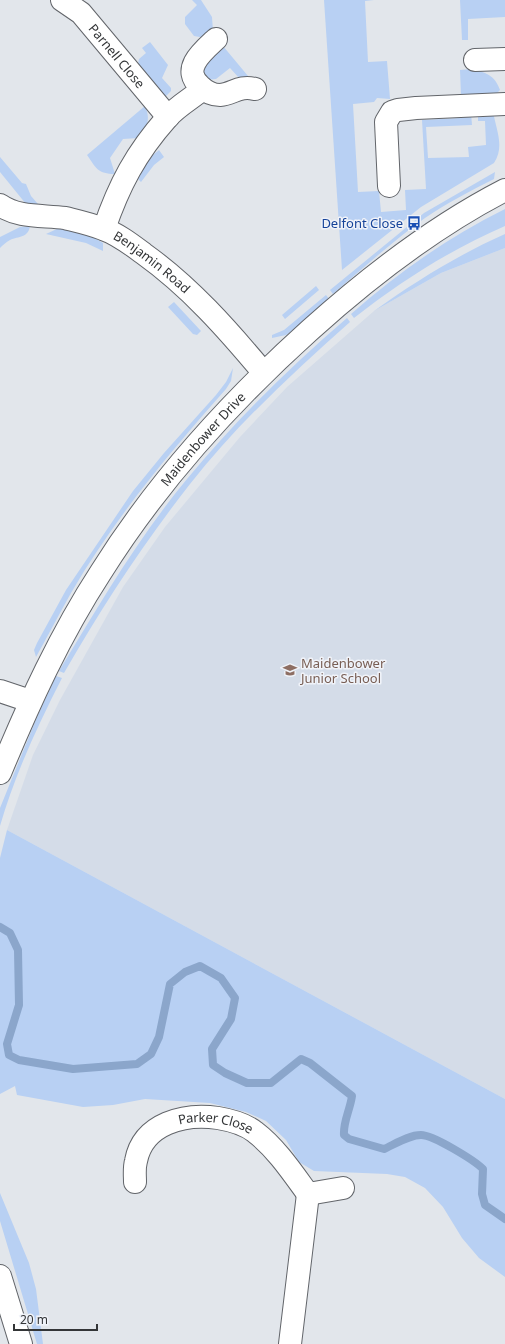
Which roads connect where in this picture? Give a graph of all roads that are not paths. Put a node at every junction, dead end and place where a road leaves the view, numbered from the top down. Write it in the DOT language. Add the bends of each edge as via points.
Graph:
graph roads {
  1 [pos="62,0"];
  2 [pos="216,39"];
  3 [pos="505,59"];
  4 [pos="475,60"];
  5 [pos="203,89"];
  6 [pos="256,89"];
  7 [pos="505,104"];
  8 [pos="168,117"];
  9 [pos="389,186"];
  10 [pos="505,190"];
  11 [pos="3,211"];
  12 [pos="104,229"];
  13 [pos="263,372"];
  14 [pos="0,691"];
  15 [pos="30,702"];
  16 [pos="0,773"];
  17 [pos="135,1182"];
  18 [pos="343,1188"];
  19 [pos="308,1194"];
  20 [pos="0,1276"];
  21 [pos="21,1344"];
  22 [pos="290,1344"];
  1 -- 8 [label="street, Parnell Close" via="81,13"];
  2 -- 5 [label="street" via="192,67 195,82"];
  3 -- 4 [label="street"];
  5 -- 6 [label="street" via="218,95 247,87"];
  5 -- 8 [label="street"];
  7 -- 9 [label="street" via="416,108 392,112 386,122"];
  8 -- 12 [label="street" via="129,169"];
  10 -- 13 [label="street, Maidenbower Drive" via="453,219 395,259"];
  11 -- 12 [label="street, Benjamin Road" via="65,218"];
  12 -- 13 [label="street, Benjamin Road" via="138,249 191,292"];
  13 -- 15 [label="street, Maidenbower Drive" via="208,429 126,533 80,606"];
  14 -- 15 [label="street"];
  15 -- 16 [label="street, Maidenbower Drive"];
  17 -- 19 [label="street, Parker Close" via="136,1161 142,1146 151,1134 170,1121 207,1116 232,1120 254,1131 268,1143"];
  18 -- 19 [label="street"];
  19 -- 22 [label="street"];
  20 -- 21 [label="street"];
}
